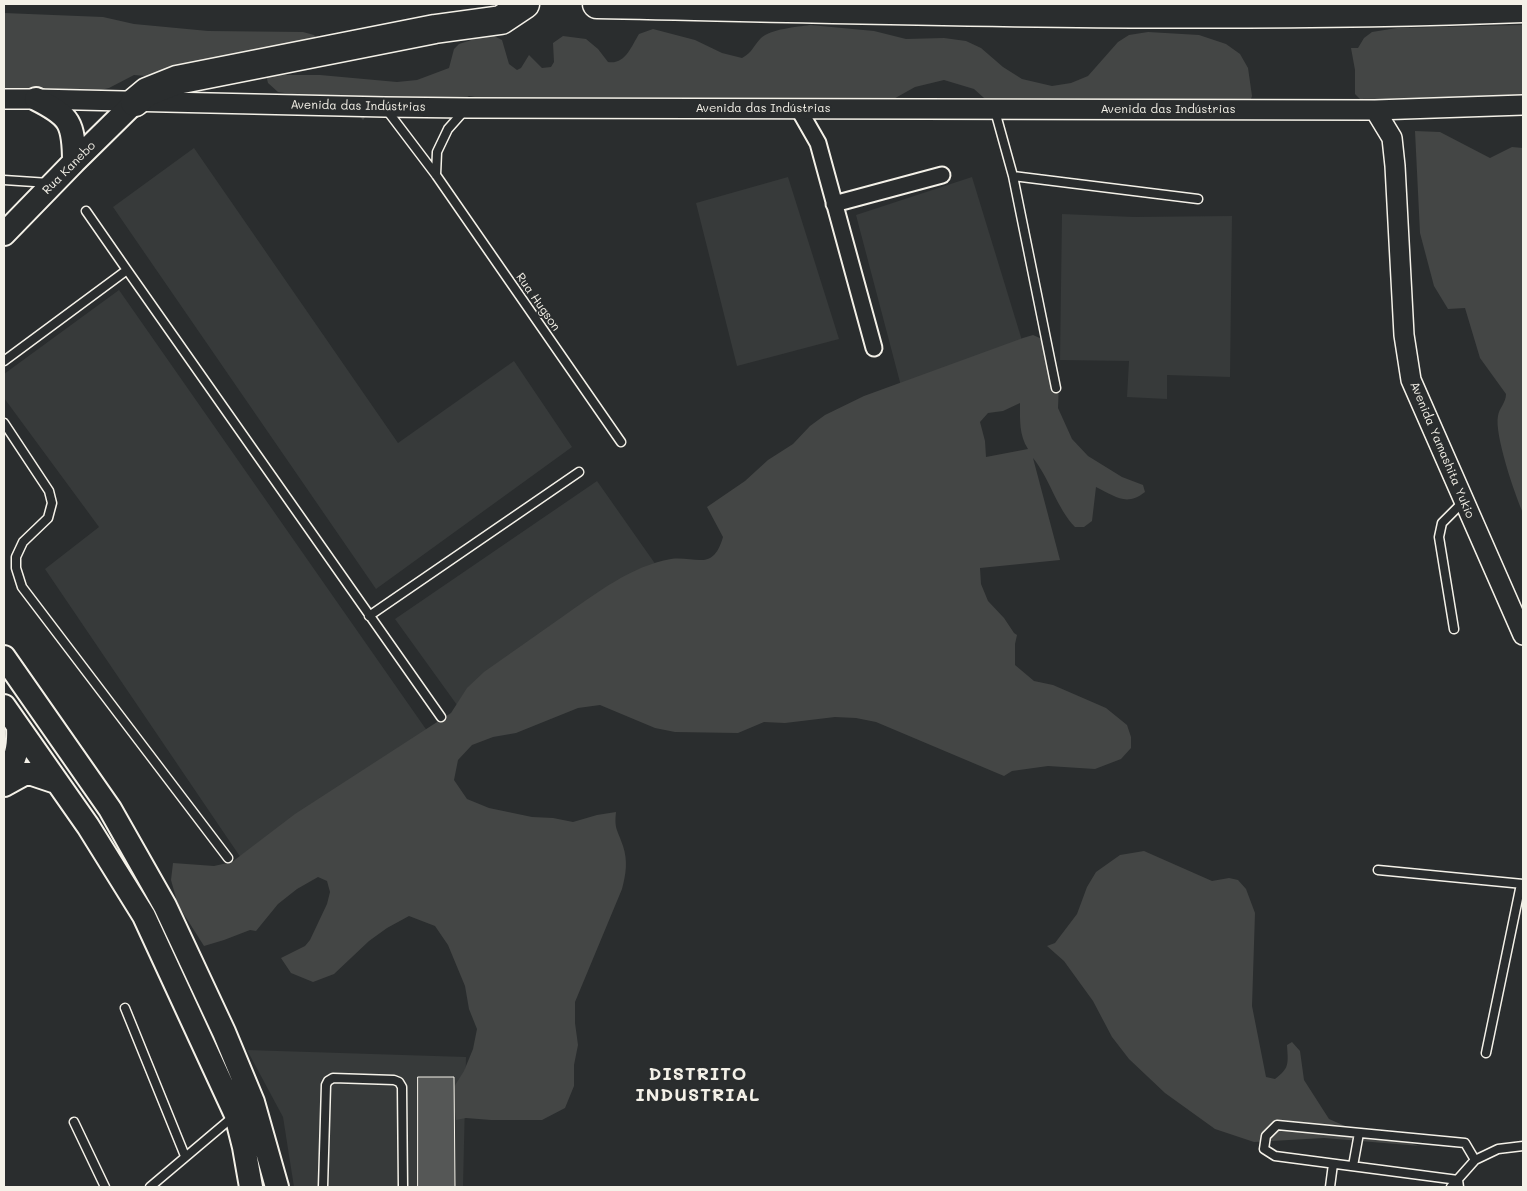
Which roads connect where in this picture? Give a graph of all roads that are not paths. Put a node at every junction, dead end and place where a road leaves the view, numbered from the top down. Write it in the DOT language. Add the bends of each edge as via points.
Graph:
graph roads {
  1 [pos="525,4"];
  2 [pos="597,4"];
  3 [pos="1523,8"];
  4 [pos="4,99"];
  5 [pos="36,99"];
  6 [pos="135,102"];
  7 [pos="1523,105"];
  8 [pos="385,107"];
  9 [pos="467,108"];
  10 [pos="798,108"];
  11 [pos="994,109"];
  12 [pos="1375,110"];
  13 [pos="74,162"];
  14 [pos="436,175"];
  15 [pos="942,175"];
  16 [pos="1013,176"];
  17 [pos="4,180"];
  18 [pos="53,183"];
  19 [pos="1198,199"];
  20 [pos="834,204"];
  21 [pos="86,211"];
  22 [pos="4,234"];
  23 [pos="127,270"];
  24 [pos="874,348"];
  25 [pos="4,362"];
  26 [pos="1056,388"];
  27 [pos="4,423"];
  28 [pos="621,442"];
  29 [pos="579,472"];
  30 [pos="1464,502"];
  31 [pos="369,616"];
  32 [pos="1454,629"];
  33 [pos="1523,635"];
  34 [pos="4,657"];
  35 [pos="4,706"];
  36 [pos="441,717"];
  37 [pos="18,727"];
  38 [pos="4,777"];
  39 [pos="56,782"];
  40 [pos="4,785"];
  41 [pos="110,809"];
  42 [pos="88,826"];
  43 [pos="228,858"];
  44 [pos="1378,870"];
  45 [pos="1522,884"];
  46 [pos="125,1008"];
  47 [pos="1486,1052"];
  48 [pos="236,1115"];
  49 [pos="74,1122"];
  50 [pos="1359,1133"];
  51 [pos="1523,1146"];
  52 [pos="185,1156"];
  53 [pos="1475,1160"];
  54 [pos="1333,1164"];
  55 [pos="1353,1166"];
  56 [pos="1459,1183"];
  57 [pos="105,1187"];
  58 [pos="150,1187"];
  59 [pos="251,1187"];
  60 [pos="277,1187"];
  61 [pos="323,1187"];
  62 [pos="403,1187"];
  63 [pos="1330,1187"];
  64 [pos="1451,1187"];
  1 -- 6 [label="highway" via="501,20 435,29 177,80 147,92"];
  2 -- 3 [label="highway" via="1287,14"];
  4 -- 5 [label="street, Avenida das Indústrias"];
  5 -- 6 [label="street, Avenida das Indústrias"];
  5 -- 13 [label="main road" via="64,116 71,128"];
  6 -- 8 [label="street, Avenida das Indústrias"];
  6 -- 13 [label="main road, Rua Kanebo"];
  7 -- 12 [label="street, Avenida das Indústrias"];
  8 -- 9 [label="street, Avenida das Indústrias"];
  8 -- 14 [label="lane, Rua Hugson"];
  9 -- 10 [label="street, Avenida das Indústrias"];
  9 -- 14 [label="lane" via="448,129 437,152"];
  10 -- 11 [label="street, Avenida das Indústrias"];
  10 -- 20 [label="street" via="818,144"];
  11 -- 12 [label="street, Avenida das Indústrias"];
  11 -- 16 [label="lane"];
  12 -- 30 [label="street, Avenida Yamashita Yukio" via="1392,138 1404,335 1411,380"];
  13 -- 18 [label="main road, Rua Kanebo"];
  14 -- 28 [label="lane, Rua Hugson"];
  15 -- 20 [label="street"];
  16 -- 19 [label="lane"];
  16 -- 26 [label="lane"];
  17 -- 18 [label="lane"];
  18 -- 22 [label="main road, Rua Kanebo"];
  20 -- 24 [label="street"];
  21 -- 23 [label="lane"];
  23 -- 25 [label="lane"];
  23 -- 31 [label="lane"];
  27 -- 43 [label="lane" via="50,491 52,503 48,518 23,542 16,557 22,587"];
  29 -- 31 [label="lane"];
  30 -- 32 [label="lane" via="1442,523 1439,537"];
  30 -- 33 [label="street, Avenida Yamashita Yukio"];
  31 -- 36 [label="lane"];
  34 -- 41 [label="main road"];
  35 -- 37 [label="main road"];
  37 -- 38 [label="main road" via="16,755"];
  37 -- 39 [label="main road"];
  39 -- 40 [label="main road" via="24,774"];
  39 -- 42 [label="main road"];
  41 -- 42 [label="main road"];
  41 -- 60 [label="main road" via="165,906 224,1032 253,1102"];
  42 -- 48 [label="main road" via="144,916"];
  44 -- 45 [label="lane"];
  45 -- 47 [label="lane"];
  46 -- 52 [label="lane"];
  48 -- 52 [label="lane"];
  48 -- 59 [label="main road"];
  49 -- 57 [label="lane"];
  50 -- 53 [label="lane" via="1464,1143"];
  50 -- 54 [label="lane" via="1277,1125 1266,1136 1264,1150 1275,1156"];
  50 -- 55 [label="lane"];
  51 -- 53 [label="lane" via="1498,1149"];
  52 -- 58 [label="lane"];
  53 -- 56 [label="lane"];
  54 -- 55 [label="lane"];
  54 -- 63 [label="lane"];
  55 -- 56 [label="lane"];
  56 -- 64 [label="lane"];
  61 -- 62 [label="lane" via="326,1085 333,1078 394,1080 402,1086"];
}
